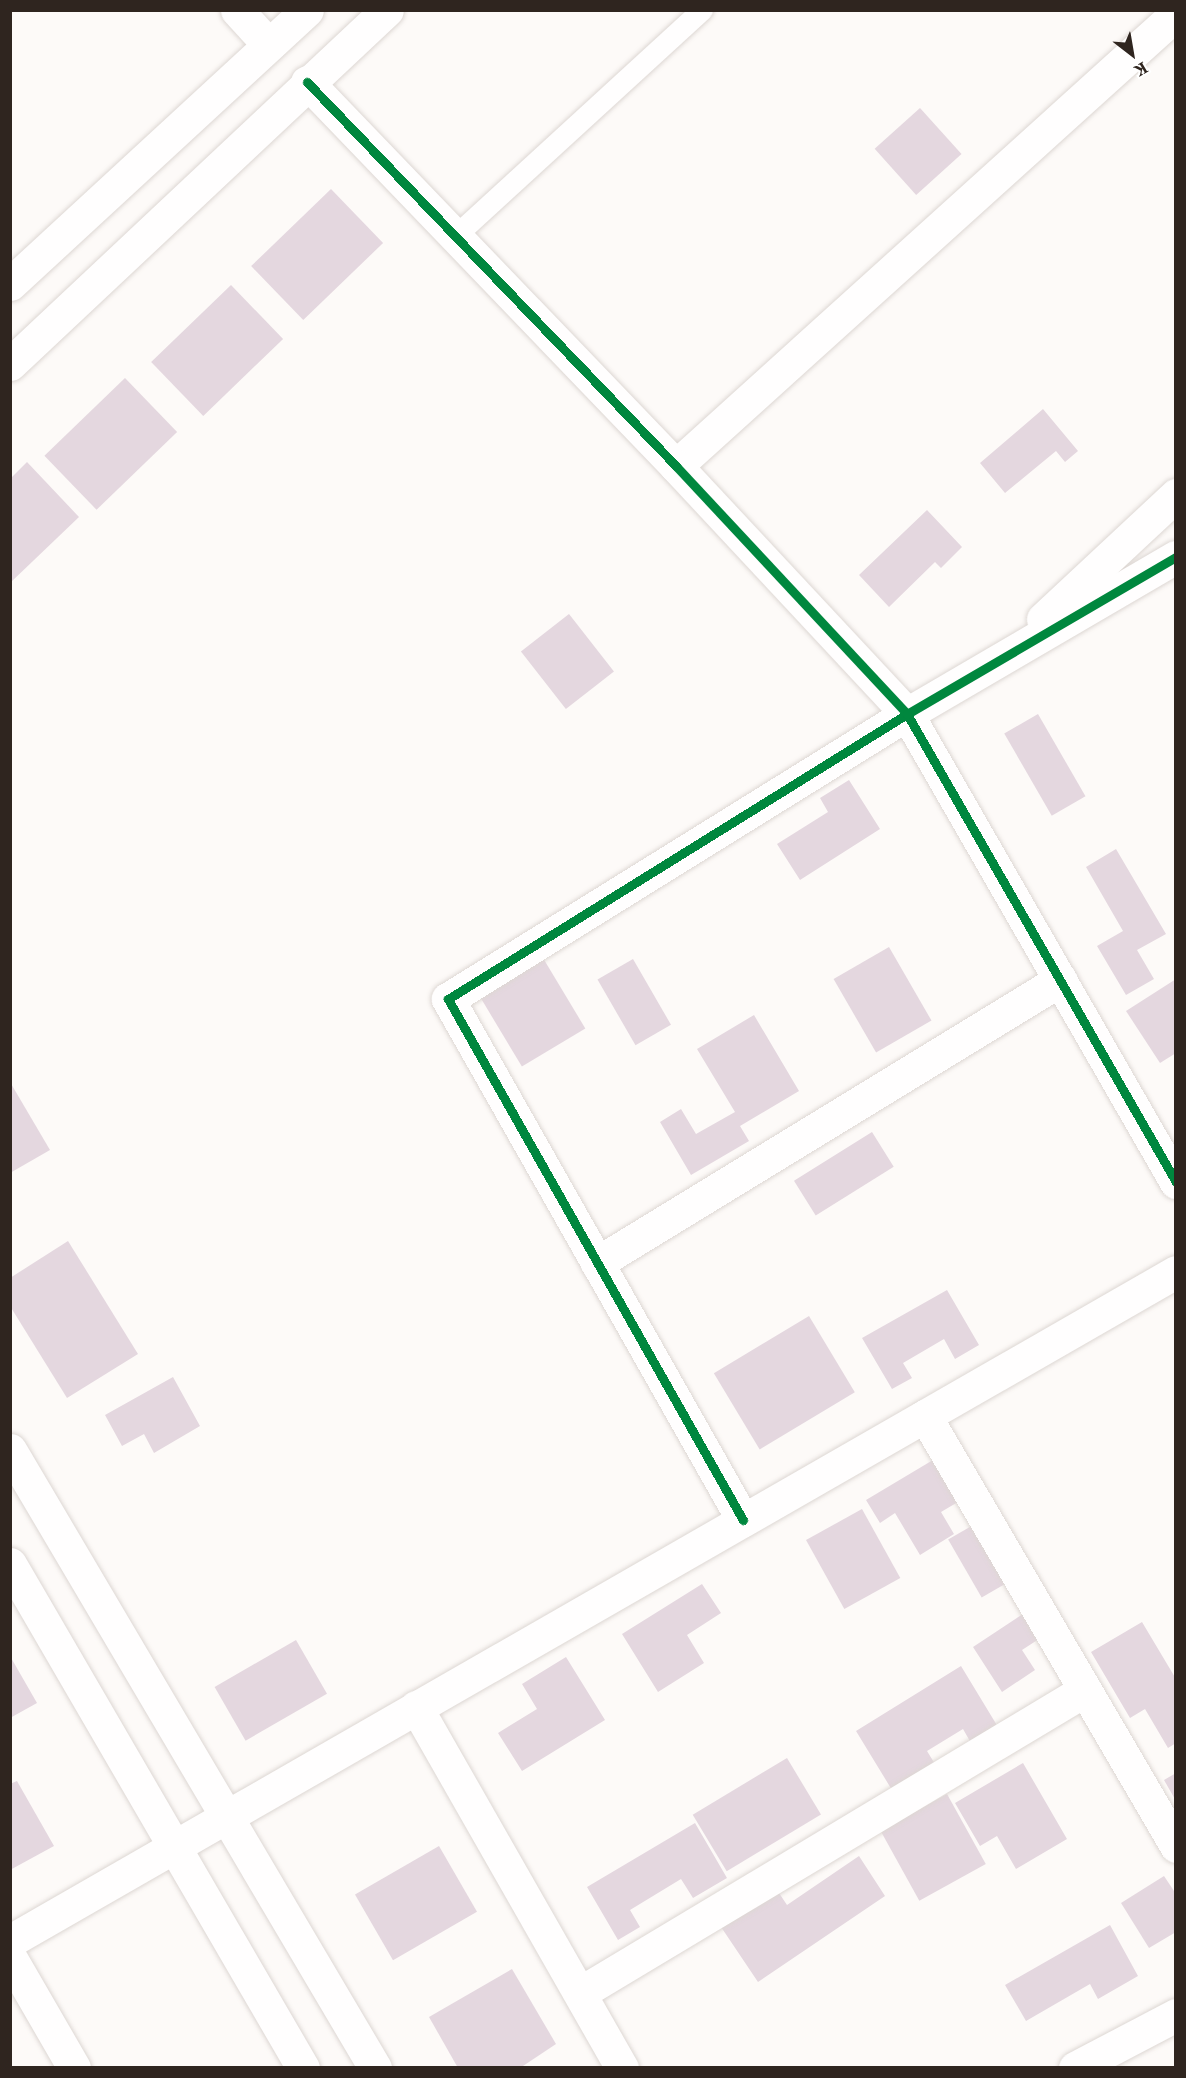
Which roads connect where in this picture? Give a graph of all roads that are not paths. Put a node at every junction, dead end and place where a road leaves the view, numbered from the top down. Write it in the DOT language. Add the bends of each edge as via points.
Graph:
graph roads {
  1 [pos="237,10"];
  2 [pos="307,10"];
  3 [pos="387,10"];
  4 [pos="702,10"];
  5 [pos="1176,14"];
  6 [pos="269,45"];
  7 [pos="307,82"];
  8 [pos="455,236"];
  9 [pos="10,284"];
  10 [pos="10,364"];
  11 [pos="676,466"];
  12 [pos="1172,508"];
  13 [pos="1176,557"];
  14 [pos="998,660"];
  15 [pos="907,714"];
  16 [pos="1060,980"];
  17 [pos="1176,1182"];
  18 [pos="597,1263"];
  19 [pos="1176,1272"];
  20 [pos="925,1416"];
  21 [pos="10,1450"];
  22 [pos="743,1520"];
  23 [pos="10,1564"];
  24 [pos="1085,1690"];
  25 [pos="416,1707"];
  26 [pos="228,1815"];
  27 [pos="172,1846"];
  28 [pos="1176,1846"];
  29 [pos="10,1941"];
  30 [pos="10,1957"];
  31 [pos="580,1993"];
  32 [pos="1176,2014"];
  33 [pos="74,2067"];
  34 [pos="303,2067"];
  35 [pos="375,2067"];
  36 [pos="622,2067"];
  37 [pos="1075,2067"];
  1 -- 6 [label="street"];
  2 -- 6 [label="street"];
  3 -- 7 [label="street"];
  4 -- 8 [label="lane"];
  5 -- 11 [label="street"];
  6 -- 9 [label="street"];
  7 -- 8 [label="street"];
  7 -- 10 [label="street"];
  8 -- 11 [label="street"];
  11 -- 15 [label="street"];
  12 -- 14 [label="street"];
  13 -- 14 [label="street"];
  14 -- 15 [label="street"];
  15 -- 16 [label="street"];
  15 -- 18 [label="street" via="448,999"];
  16 -- 17 [label="street"];
  16 -- 18 [label="street"];
  18 -- 22 [label="street"];
  19 -- 20 [label="street"];
  20 -- 22 [label="street"];
  20 -- 24 [label="street"];
  21 -- 26 [label="street"];
  22 -- 25 [label="street"];
  23 -- 27 [label="street"];
  24 -- 28 [label="street"];
  24 -- 31 [label="street"];
  25 -- 26 [label="street"];
  25 -- 31 [label="street"];
  26 -- 27 [label="street"];
  26 -- 35 [label="street"];
  27 -- 29 [label="street"];
  27 -- 34 [label="street"];
  30 -- 33 [label="street"];
  31 -- 36 [label="street"];
  32 -- 37 [label="street"];
}
